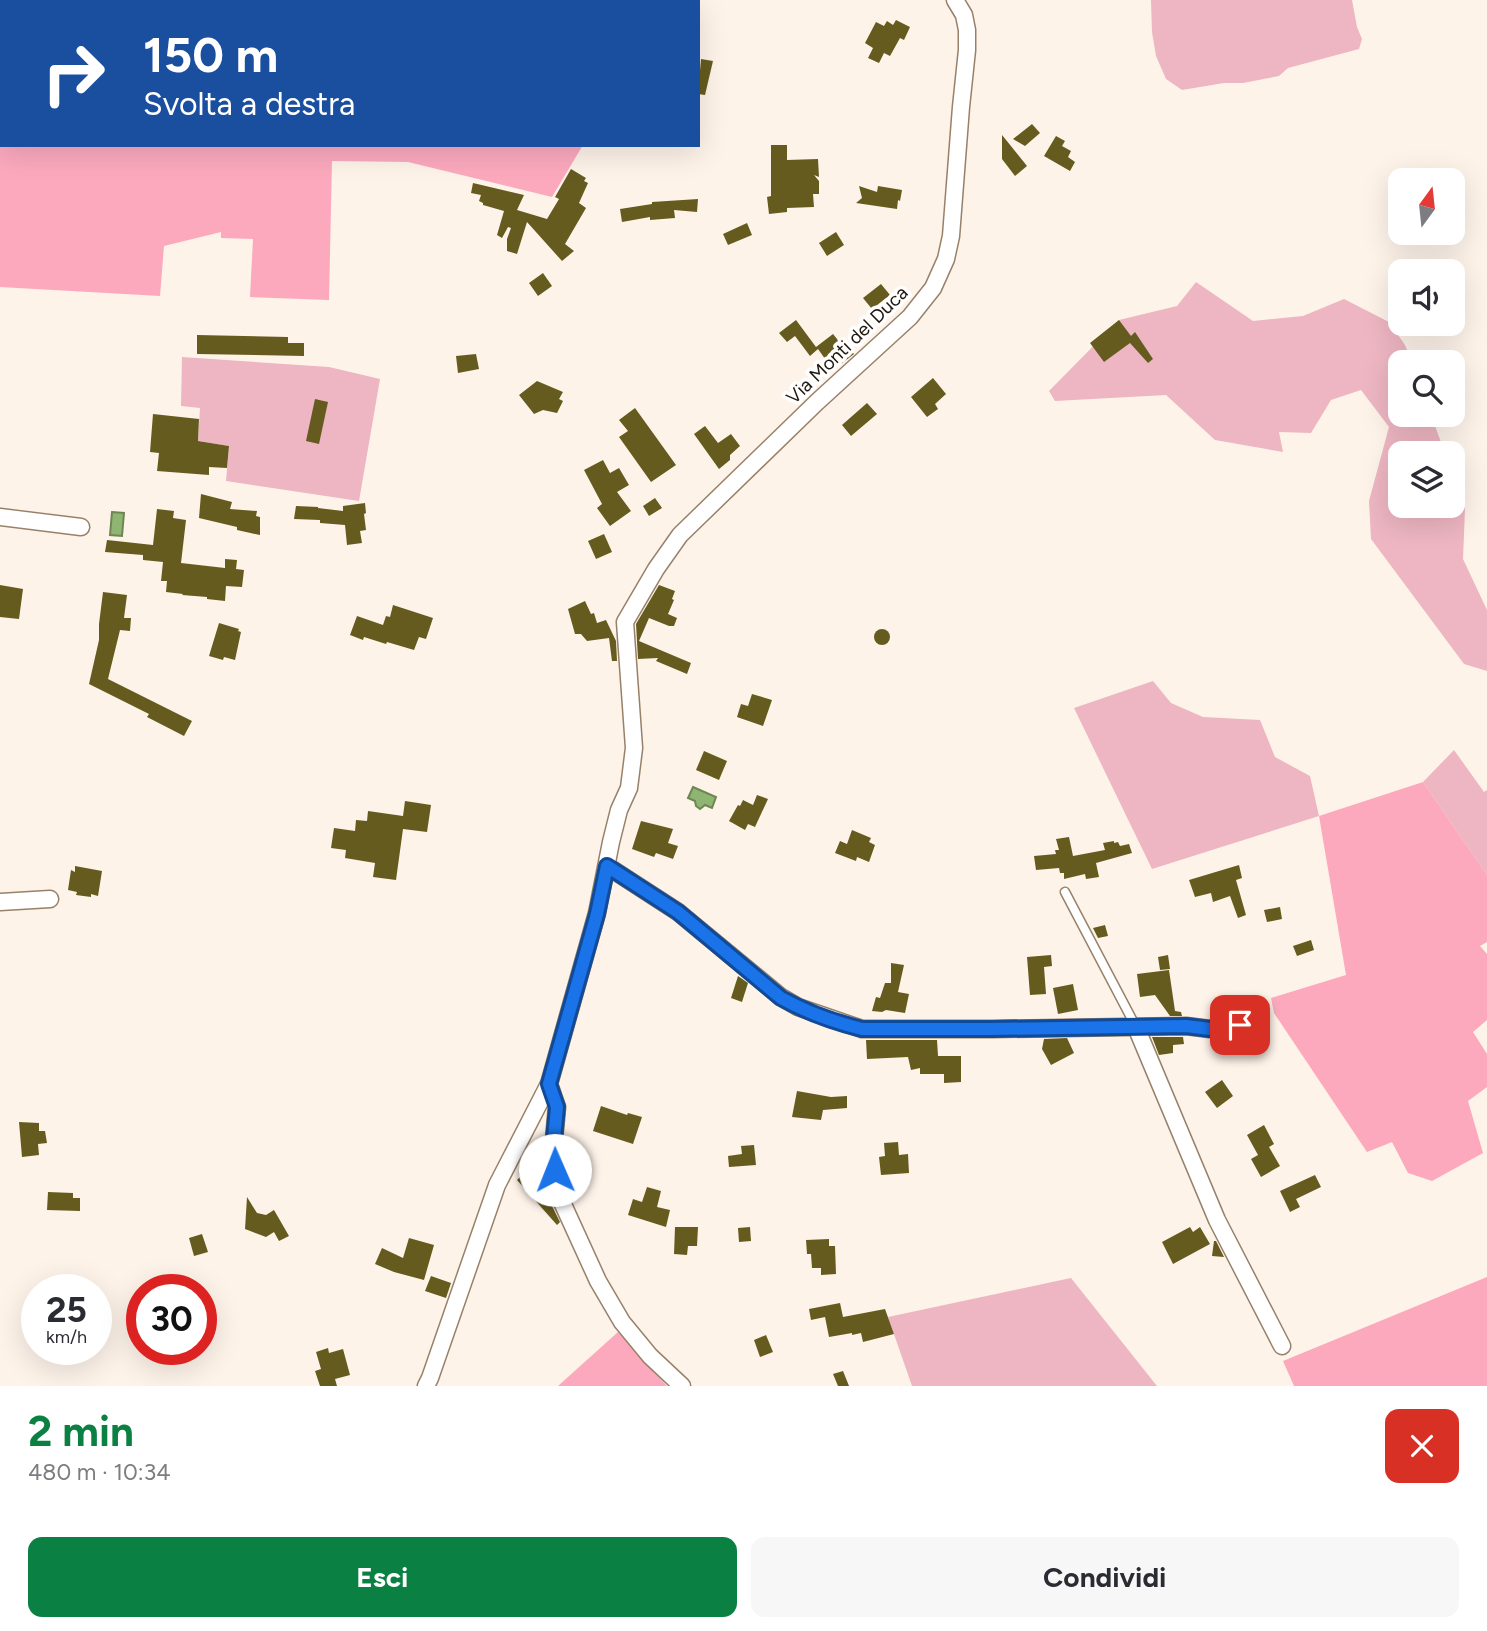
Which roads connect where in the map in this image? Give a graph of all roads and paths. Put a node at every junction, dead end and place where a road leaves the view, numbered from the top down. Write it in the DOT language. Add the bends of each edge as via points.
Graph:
graph roads {
  1 [pos="955,0"];
  2 [pos="0,517"];
  3 [pos="81,527"];
  4 [pos="607,866"];
  5 [pos="1065,892"];
  6 [pos="50,899"];
  7 [pos="0,902"];
  8 [pos="1252,1023"];
  9 [pos="1136,1027"];
  10 [pos="549,1084"];
  11 [pos="1282,1346"];
  12 [pos="425,1386"];
  13 [pos="682,1386"];
  1 -- 4 [label="street, Via Monti del Duca" via="964,15 967,50 946,259 933,288 910,317 681,535 625,622 634,748 629,788"];
  2 -- 3 [label="street"];
  4 -- 9 [label="street" via="678,912 781,998 849,1026"];
  4 -- 10 [label="street"];
  5 -- 9 [label="lane"];
  6 -- 7 [label="street"];
  8 -- 9 [label="street" via="1210,1029"];
  9 -- 11 [label="street" via="1217,1220"];
  10 -- 12 [label="street" via="497,1185"];
  10 -- 13 [label="street" via="557,1107 556,1189 622,1322"];
}
